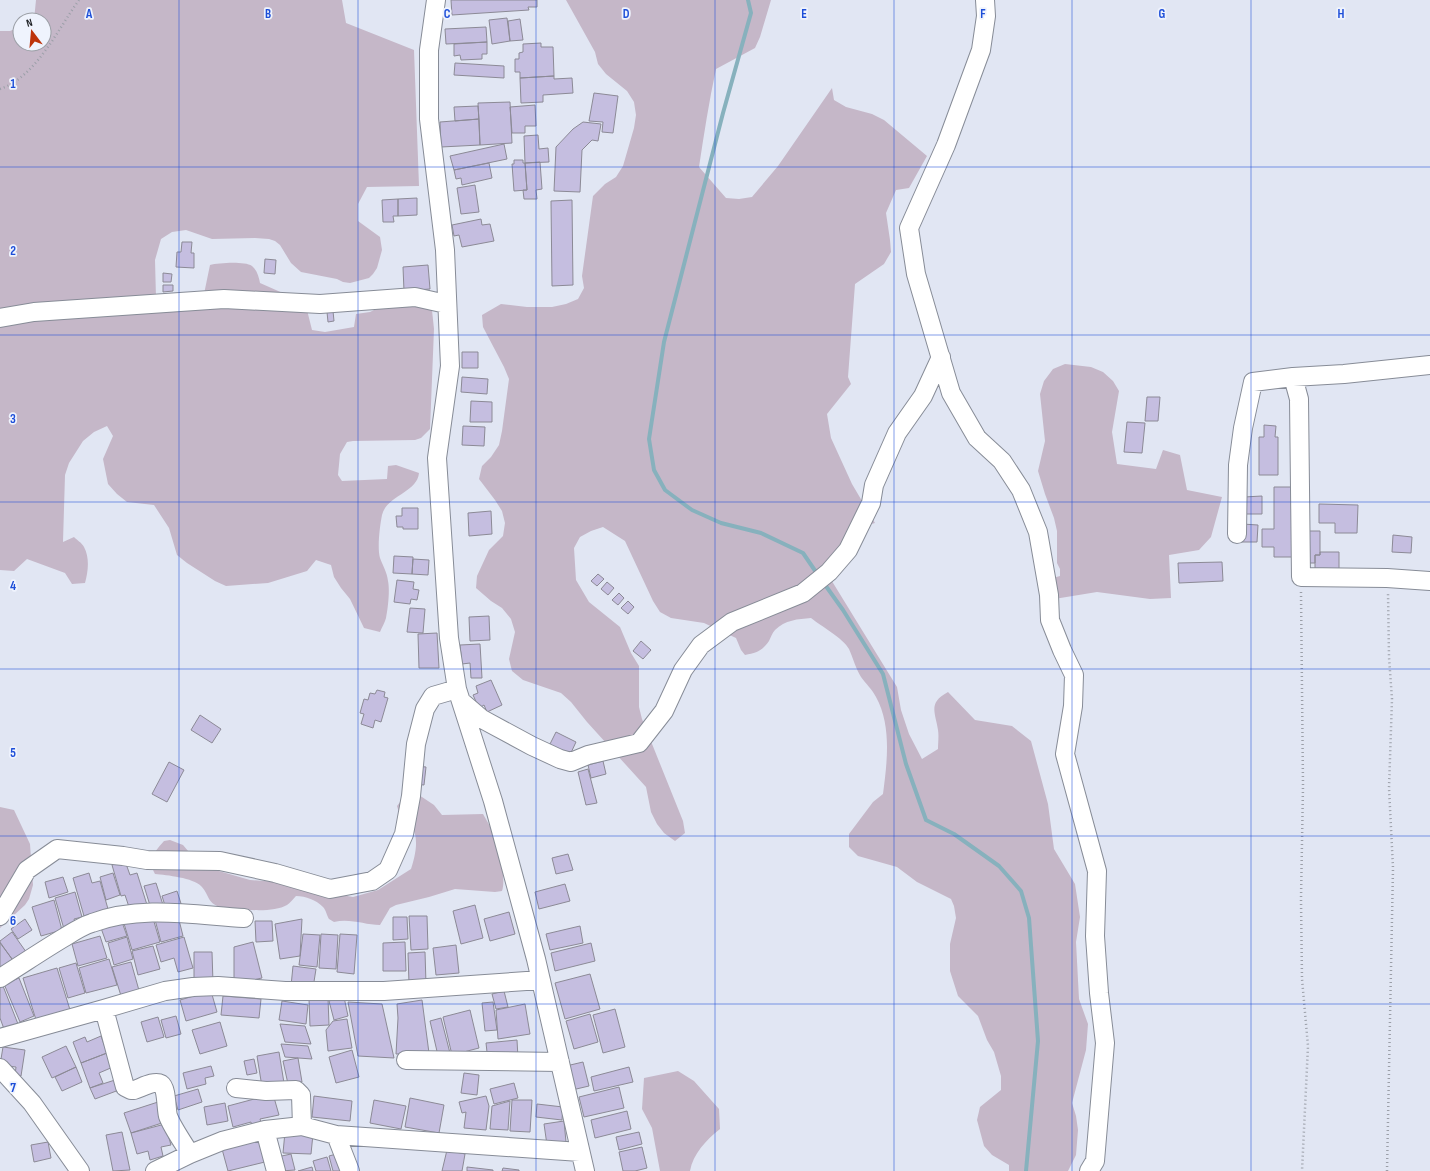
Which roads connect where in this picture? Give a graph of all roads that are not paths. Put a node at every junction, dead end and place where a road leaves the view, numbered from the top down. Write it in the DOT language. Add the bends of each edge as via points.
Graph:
graph roads {
  1 [pos="436,0"];
  2 [pos="985,0"];
  3 [pos="446,304"];
  4 [pos="0,318"];
  5 [pos="941,357"];
  6 [pos="1430,365"];
  7 [pos="1293,377"];
  8 [pos="1237,534"];
  9 [pos="1430,581"];
  10 [pos="458,695"];
  11 [pos="0,916"];
  12 [pos="244,918"];
  13 [pos="0,978"];
  14 [pos="541,980"];
  15 [pos="104,1010"];
  16 [pos="0,1038"];
  17 [pos="406,1060"];
  18 [pos="560,1062"];
  19 [pos="0,1068"];
  20 [pos="236,1088"];
  21 [pos="302,1126"];
  22 [pos="265,1130"];
  23 [pos="336,1135"];
  24 [pos="580,1152"];
  25 [pos="190,1154"];
  26 [pos="80,1171"];
  27 [pos="155,1171"];
  28 [pos="276,1171"];
  29 [pos="350,1171"];
  30 [pos="585,1171"];
  31 [pos="1089,1171"];
  1 -- 3 [label="street" via="429,50 429,119 445,250"];
  2 -- 5 [label="street" via="986,16 981,50 946,145 909,228 916,274"];
  3 -- 4 [label="street" via="415,297 320,304 224,299 34,312"];
  3 -- 10 [label="street" via="450,366 437,458 449,638"];
  5 -- 10 [label="street" via="923,396 897,433 874,485 871,503 848,550 829,572 803,593 732,622 701,644 683,670 664,712 639,743 588,755 571,762 532,746 482,719"];
  5 -- 31 [label="street" via="951,393 977,438 1002,461 1021,490 1038,532 1049,596 1050,620 1074,675 1074,706 1065,754 1097,871 1095,936 1105,1043 1095,1161"];
  6 -- 7 [label="street"];
  7 -- 8 [label="street" via="1253,382 1238,465"];
  7 -- 9 [label="street" via="1299,399 1301,577"];
  10 -- 11 [label="street" via="433,696 425,709 416,744 404,834 388,870 372,881 330,889 220,861 147,860 57,850 27,870"];
  10 -- 14 [label="street" via="492,801"];
  12 -- 13 [label="street" via="156,912 111,917 77,930"];
  14 -- 15 [label="street" via="384,991 285,991 218,986 193,987 165,991"];
  14 -- 18 [label="street"];
  15 -- 16 [label="street"];
  15 -- 25 [label="street" via="125,1087 134,1090 155,1083 161,1084 168,1117"];
  17 -- 18 [label="street"];
  18 -- 24 [label="street"];
  19 -- 26 [label="street" via="32,1103"];
  20 -- 21 [label="street" via="296,1090 301,1095"];
  21 -- 22 [label="street"];
  21 -- 23 [label="street"];
  22 -- 25 [label="street" via="222,1141"];
  22 -- 28 [label="street"];
  23 -- 24 [label="street"];
  23 -- 29 [label="street"];
  24 -- 30 [label="street"];
  25 -- 27 [label="street"];
}
